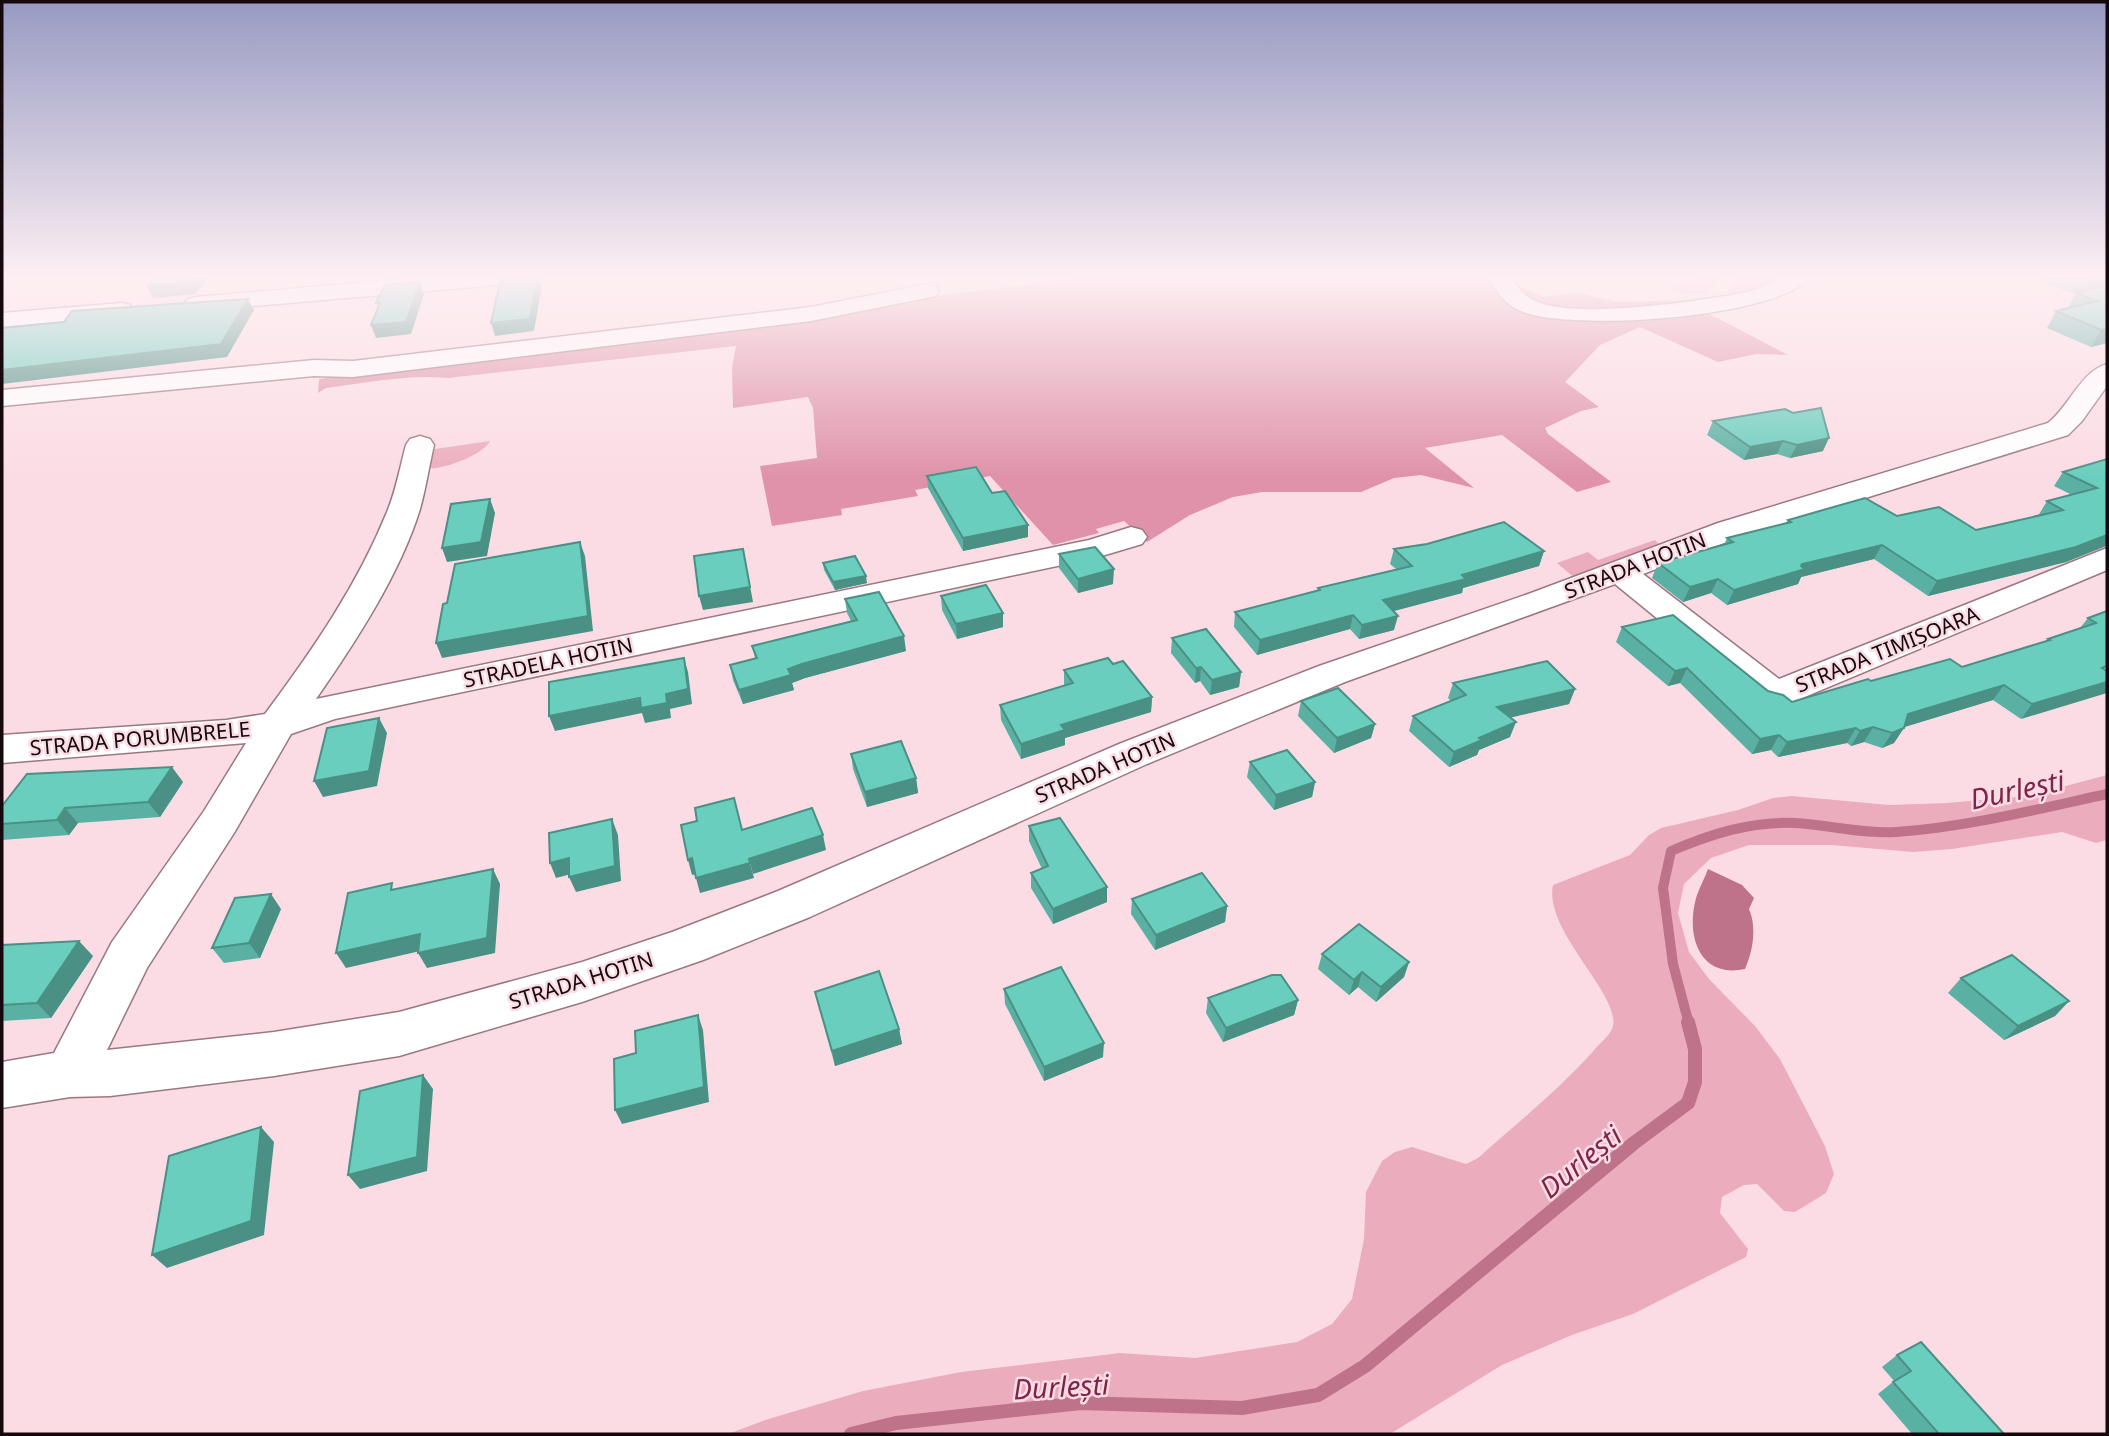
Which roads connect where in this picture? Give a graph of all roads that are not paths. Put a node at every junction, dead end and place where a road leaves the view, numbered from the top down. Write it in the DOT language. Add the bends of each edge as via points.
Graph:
graph roads {
  1 [pos="567,344"];
  2 [pos="2107,372"];
  3 [pos="2,398"];
  4 [pos="420,445"];
  5 [pos="1131,537"];
  6 [pos="2107,558"];
  7 [pos="1618,570"];
  8 [pos="277,725"];
  9 [pos="2,749"];
  10 [pos="70,1074"];
  11 [pos="2,1085"];
  1 -- 3 [label="street" via="353,369 314,368"];
  2 -- 7 [label="street, STRADA HOTIN" via="2072,420 2058,429 1771,516"];
  4 -- 8 [label="street" via="404,510 374,577 322,663"];
  5 -- 8 [label="street, STRADELA HOTIN" via="328,708"];
  6 -- 7 [label="street, STRADA TIMIȘOARA" via="1775,695"];
  7 -- 10 [label="street, STRADA HOTIN" via="1173,737 794,904 582,982 399,1034 260,1055"];
  8 -- 9 [label="street, STRADA PORUMBRELE" via="226,733"];
  8 -- 10 [label="street" via="129,956"];
  10 -- 11 [label="street, STRADA HOTIN"];
}
